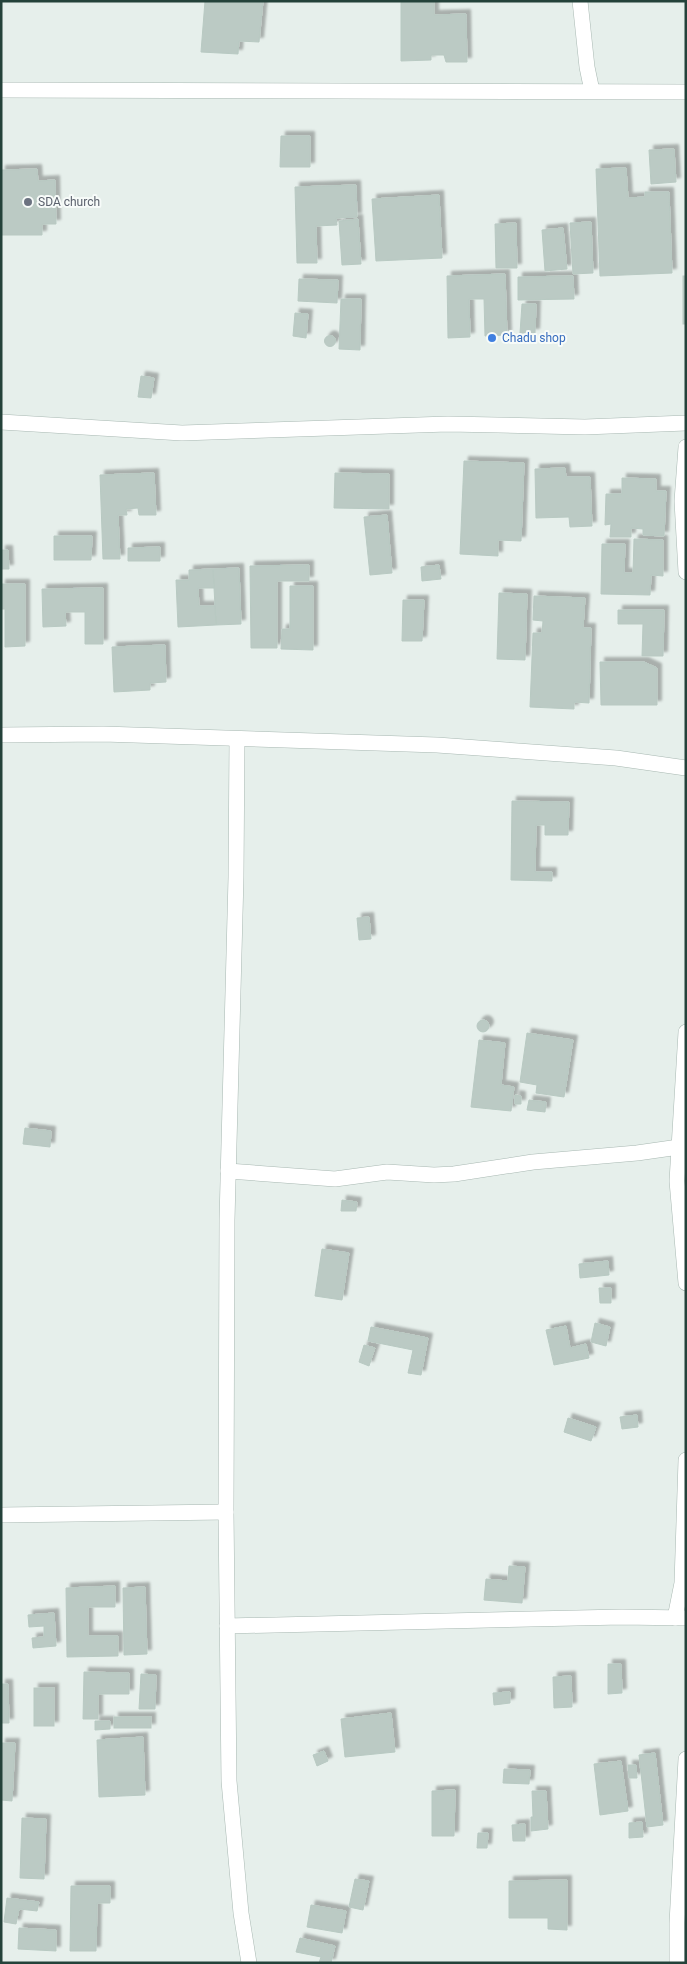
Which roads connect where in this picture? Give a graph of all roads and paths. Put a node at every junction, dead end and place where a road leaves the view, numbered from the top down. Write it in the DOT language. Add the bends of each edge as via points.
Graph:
graph roads {
  1 [pos="580,1"];
  2 [pos="1,90"];
  3 [pos="592,91"];
  4 [pos="686,92"];
  5 [pos="1,422"];
  6 [pos="686,423"];
  7 [pos="686,447"];
  8 [pos="686,572"];
  9 [pos="1,736"];
  10 [pos="237,739"];
  11 [pos="686,768"];
  12 [pos="686,1032"];
  13 [pos="679,1147"];
  14 [pos="228,1171"];
  15 [pos="686,1283"];
  16 [pos="686,1460"];
  17 [pos="226,1512"];
  18 [pos="1,1515"];
  19 [pos="680,1618"];
  20 [pos="227,1626"];
  21 [pos="686,1759"];
  22 [pos="250,1963"];
  23 [pos="677,1963"];
  1 -- 3 [label="street"];
  2 -- 3 [label="street"];
  3 -- 4 [label="street"];
  5 -- 6 [label="street" via="182,432 448,424 585,427"];
  7 -- 8 [label="street" via="682,502"];
  9 -- 10 [label="street" via="103,734"];
  10 -- 11 [label="street" via="437,745 616,758"];
  10 -- 14 [label="street"];
  12 -- 13 [label="street"];
  13 -- 14 [label="street" via="532,1162 454,1174 387,1172 335,1179"];
  13 -- 15 [label="street" via="677,1181"];
  14 -- 17 [label="street"];
  16 -- 19 [label="street"];
  17 -- 18 [label="street"];
  17 -- 20 [label="street"];
  19 -- 20 [label="street"];
  20 -- 22 [label="street" via="228,1781 241,1913"];
  21 -- 23 [label="street"];
}
